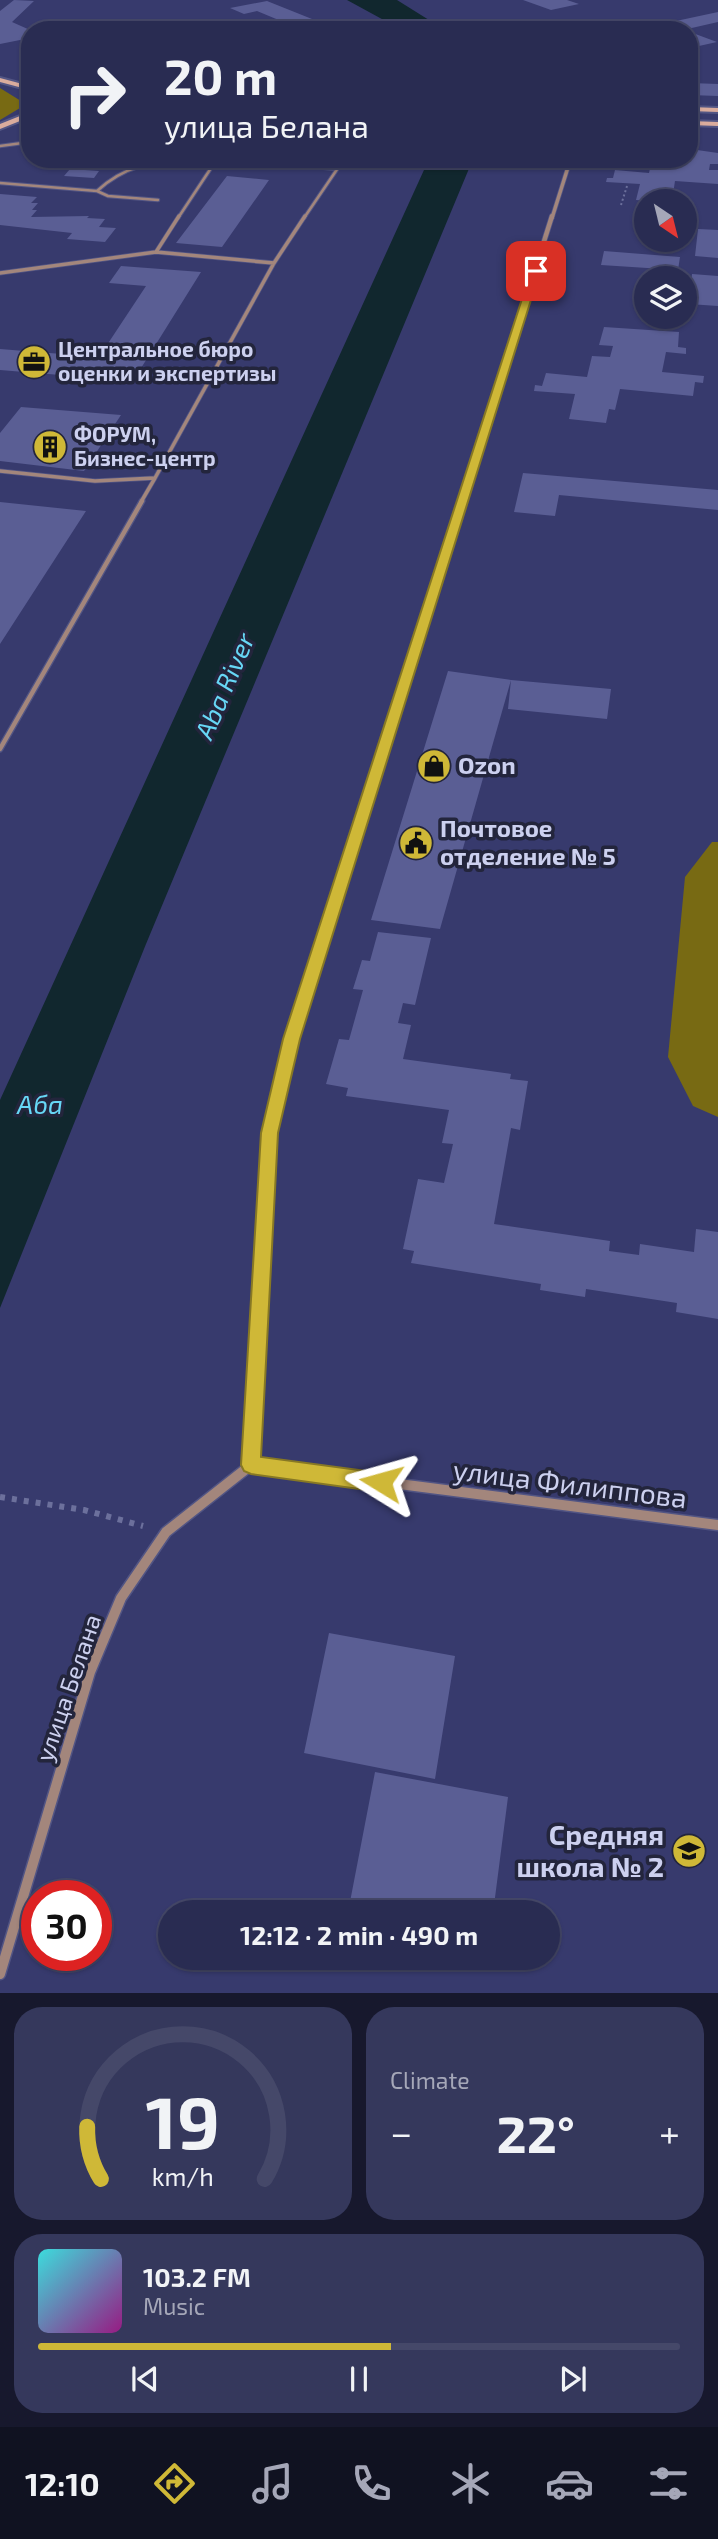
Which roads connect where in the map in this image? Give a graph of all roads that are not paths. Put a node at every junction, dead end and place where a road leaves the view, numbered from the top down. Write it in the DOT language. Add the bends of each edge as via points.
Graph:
graph roads {
  1 [pos="0,80"];
  2 [pos="9,81"];
  3 [pos="21,81"];
  4 [pos="21,85"];
  5 [pos="698,109"];
  6 [pos="718,110"];
  7 [pos="21,118"];
  8 [pos="698,123"];
  9 [pos="21,124"];
  10 [pos="718,124"];
  11 [pos="0,127"];
  12 [pos="21,143"];
  13 [pos="0,146"];
  14 [pos="131,168"];
  15 [pos="211,168"];
  16 [pos="326,168"];
  17 [pos="568,168"];
  18 [pos="337,169"];
  19 [pos="0,183"];
  20 [pos="97,191"];
  21 [pos="158,200"];
  22 [pos="156,252"];
  23 [pos="274,263"];
  24 [pos="0,273"];
  25 [pos="0,471"];
  26 [pos="155,478"];
  27 [pos="0,749"];
  28 [pos="251,1465"];
  29 [pos="718,1525"];
  30 [pos="0,1974"];
  1 -- 2 [label="main road"];
  2 -- 3 [label="main road"];
  2 -- 4 [label="main road"];
  5 -- 6 [label="main road"];
  7 -- 11 [label="main road"];
  8 -- 10 [label="main road"];
  9 -- 11 [label="main road"];
  12 -- 13 [label="lane"];
  14 -- 20 [label="lane" via="114,174"];
  15 -- 22 [label="lane"];
  16 -- 18 [label="lane"];
  17 -- 28 [label="street" via="291,1039 269,1133"];
  18 -- 23 [label="lane"];
  19 -- 20 [label="lane"];
  20 -- 21 [label="lane"];
  22 -- 23 [label="lane"];
  22 -- 24 [label="lane"];
  23 -- 26 [label="lane"];
  25 -- 26 [label="lane" via="95,481"];
  26 -- 27 [label="lane"];
  28 -- 29 [label="street, улица Филиппова"];
  28 -- 30 [label="street, улица Белана" via="166,1532 121,1598 90,1672"];
}
